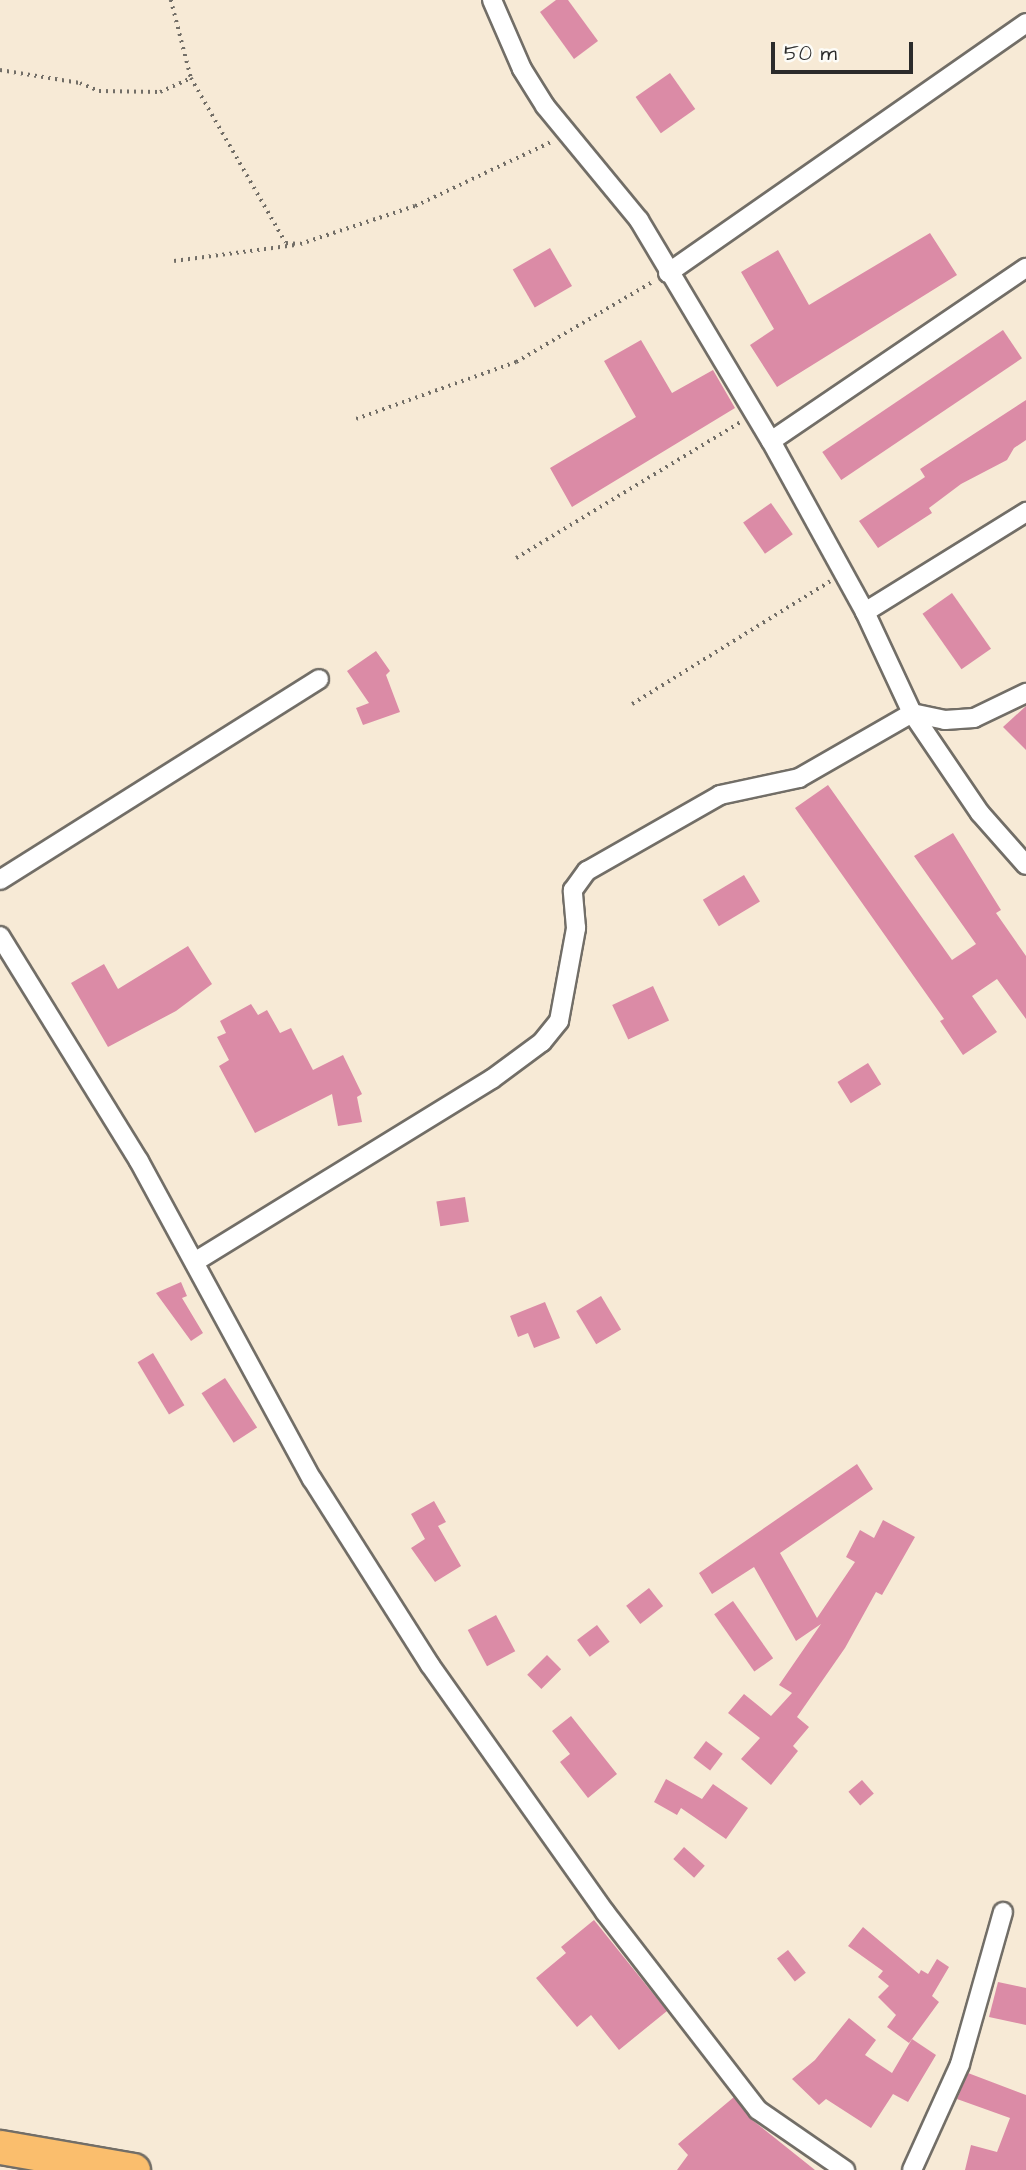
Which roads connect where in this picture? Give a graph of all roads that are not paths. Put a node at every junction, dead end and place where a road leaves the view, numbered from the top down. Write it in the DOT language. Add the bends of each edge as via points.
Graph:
graph roads {
  1 [pos="492,0"];
  2 [pos="1026,23"];
  3 [pos="1026,268"];
  4 [pos="668,273"];
  5 [pos="771,441"];
  6 [pos="1026,512"];
  7 [pos="865,612"];
  8 [pos="319,679"];
  9 [pos="1026,693"];
  10 [pos="912,713"];
  11 [pos="1026,865"];
  12 [pos="0,880"];
  13 [pos="0,936"];
  14 [pos="196,1261"];
  15 [pos="1003,1912"];
  16 [pos="0,2147"];
  17 [pos="133,2170"];
  18 [pos="845,2170"];
  19 [pos="912,2170"];
  1 -- 4 [label="street" via="522,69 567,135 639,220"];
  2 -- 4 [label="street"];
  3 -- 5 [label="street"];
  4 -- 5 [label="street"];
  5 -- 7 [label="street"];
  6 -- 7 [label="street"];
  7 -- 10 [label="street"];
  8 -- 12 [label="street"];
  9 -- 10 [label="street" via="974,718 945,720"];
  10 -- 11 [label="street" via="980,814"];
  10 -- 14 [label="street" via="799,778 720,795 587,871 573,890 576,928 559,1021 542,1041 492,1079"];
  13 -- 14 [label="street"];
  14 -- 18 [label="street" via="319,1490 430,1665 605,1912 758,2110"];
  15 -- 19 [label="street" via="960,2064"];
  16 -- 17 [label="highway"];
}
